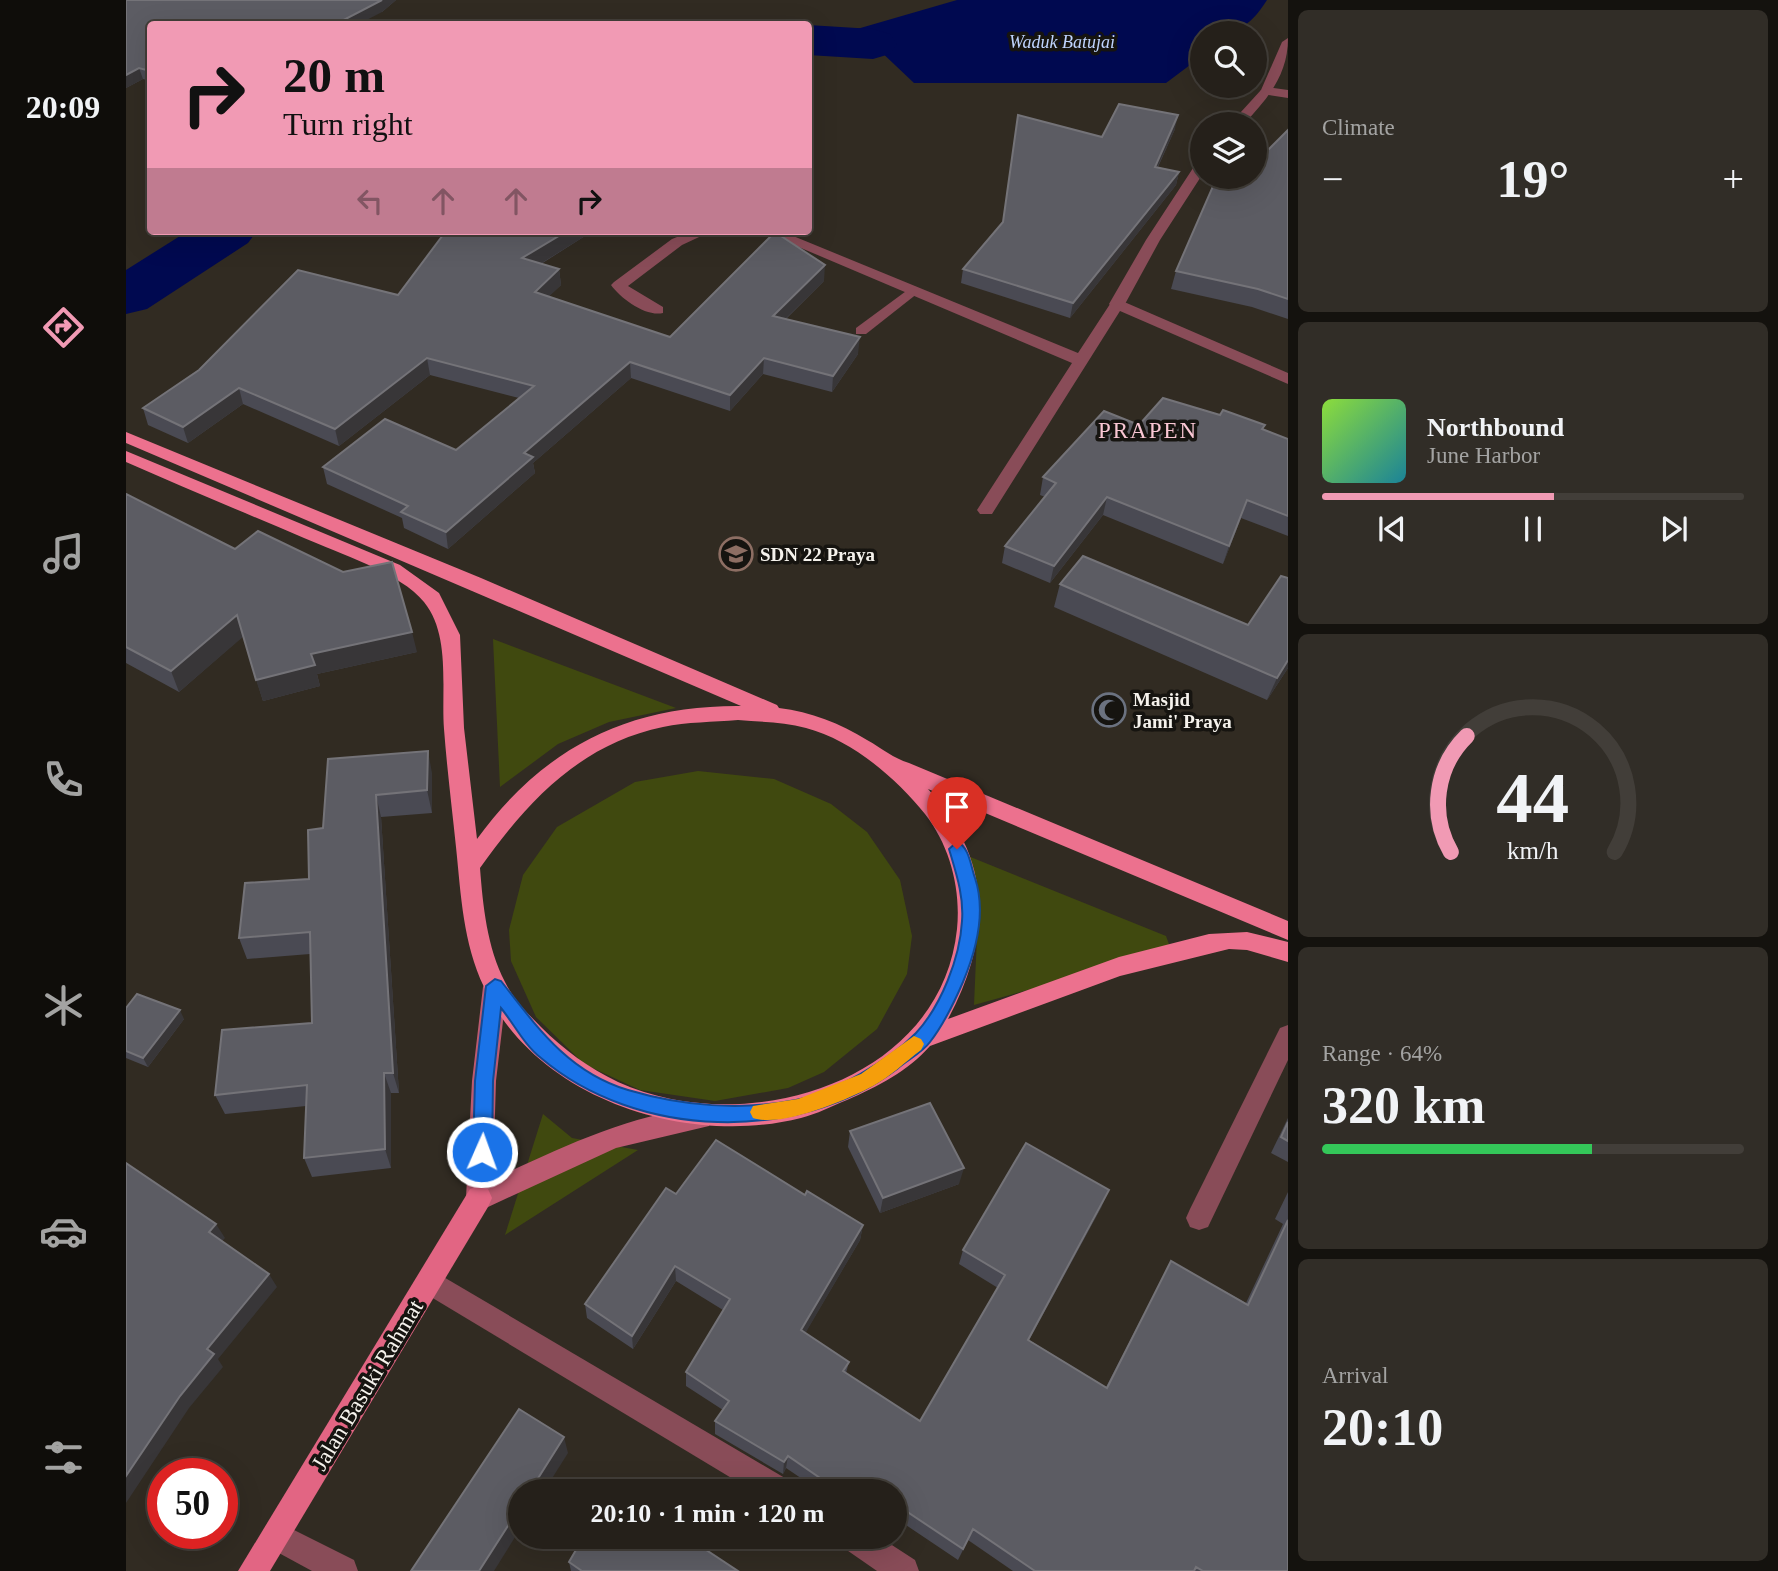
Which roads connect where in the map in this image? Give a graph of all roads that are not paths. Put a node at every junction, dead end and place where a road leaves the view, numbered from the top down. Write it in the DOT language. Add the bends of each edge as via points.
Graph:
graph roads {
  1 [pos="1288,42"];
  2 [pos="1267,90"];
  3 [pos="1288,94"];
  4 [pos="1260,98"];
  5 [pos="1248,112"];
  6 [pos="1190,183"];
  7 [pos="695,235"];
  8 [pos="778,235"];
  9 [pos="913,290"];
  10 [pos="1117,304"];
  11 [pos="658,310"];
  12 [pos="861,331"];
  13 [pos="1082,361"];
  14 [pos="1288,379"];
  15 [pos="126,437"];
  16 [pos="126,456"];
  17 [pos="986,510"];
  18 [pos="785,717"];
  19 [pos="878,759"];
  20 [pos="469,867"];
  21 [pos="1288,931"];
  22 [pos="1288,952"];
  23 [pos="495,986"];
  24 [pos="1288,1035"];
  25 [pos="922,1038"];
  26 [pos="721,1116"];
  27 [pos="479,1198"];
  28 [pos="1199,1218"];
  29 [pos="430,1282"];
  30 [pos="760,1479"];
  31 [pos="276,1536"];
  32 [pos="871,1549"];
  33 [pos="253,1571"];
  34 [pos="343,1571"];
  35 [pos="904,1571"];
  1 -- 2 [label="street"];
  2 -- 3 [label="street"];
  4 -- 5 [label="street"];
  6 -- 10 [label="street"];
  7 -- 11 [label="street" via="677,242 619,285 626,295"];
  8 -- 9 [label="street"];
  9 -- 12 [label="lane"];
  9 -- 13 [label="street"];
  10 -- 13 [label="street"];
  10 -- 14 [label="street"];
  13 -- 17 [label="street"];
  15 -- 18 [label="highway"];
  16 -- 20 [label="highway" via="393,569 432,598 450,635 455,741"];
  18 -- 19 [label="highway" via="823,726"];
  18 -- 20 [label="highway" via="696,716 660,720 618,734 551,772 526,794"];
  19 -- 21 [label="highway"];
  19 -- 25 [label="highway" via="912,784 938,814 969,885 971,922 962,963 947,1000"];
  20 -- 23 [label="highway" via="478,938"];
  22 -- 25 [label="highway" via="1247,942 1209,943 1119,967"];
  23 -- 26 [label="highway" via="545,1052 583,1077 624,1098"];
  23 -- 27 [label="main road" via="484,1081"];
  24 -- 28 [label="street"];
  25 -- 26 [label="highway" via="867,1080 798,1108"];
  26 -- 27 [label="main road" via="674,1119 608,1138"];
  27 -- 29 [label="main road, Jalan Basuki Rahmat"];
  29 -- 30 [label="street"];
  29 -- 31 [label="main road, Jalan Basuki Rahmat"];
  31 -- 33 [label="main road, Jalan Basuki Rahmat"];
  31 -- 34 [label="street"];
  32 -- 35 [label="street"];
}
